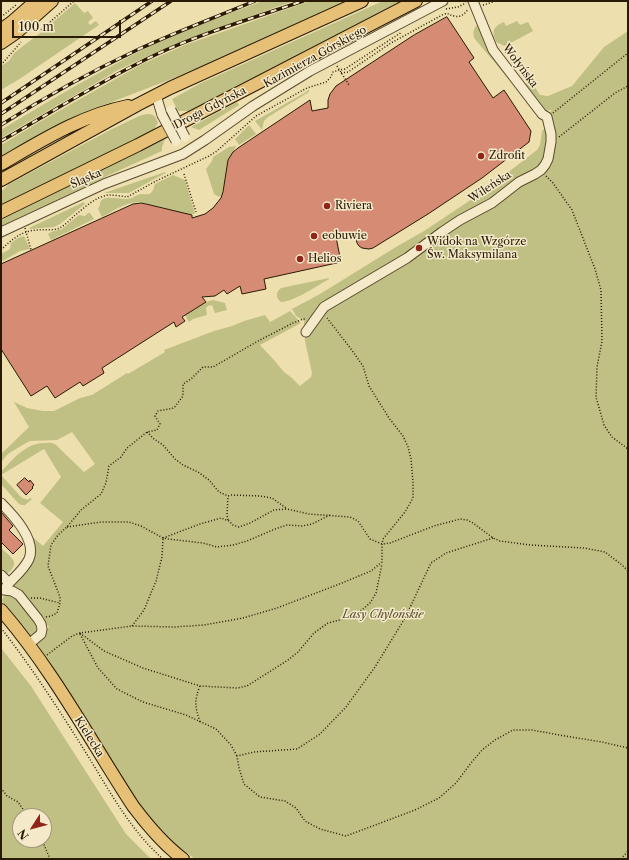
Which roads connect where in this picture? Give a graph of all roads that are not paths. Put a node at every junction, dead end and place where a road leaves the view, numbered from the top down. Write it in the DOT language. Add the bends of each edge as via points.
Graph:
graph roads {
  1 [pos="36,1"];
  2 [pos="52,1"];
  3 [pos="362,1"];
  4 [pos="416,1"];
  5 [pos="443,1"];
  6 [pos="474,3"];
  7 [pos="1,30"];
  8 [pos="1,43"];
  9 [pos="156,95"];
  10 [pos="137,105"];
  11 [pos="191,149"];
  12 [pos="183,154"];
  13 [pos="1,164"];
  14 [pos="541,170"];
  15 [pos="1,180"];
  16 [pos="1,212"];
  17 [pos="1,232"];
  18 [pos="306,332"];
  19 [pos="1,503"];
  20 [pos="1,575"];
  21 [pos="5,588"];
  22 [pos="1,610"];
  23 [pos="29,644"];
  24 [pos="183,859"];
  1 -- 7 [label="main road"];
  2 -- 8 [label="main road"];
  3 -- 9 [label="main road"];
  4 -- 16 [label="main road, Droga Gdyńska" via="138,145"];
  5 -- 11 [label="street, Kazimierza Górskiego" via="310,71"];
  6 -- 14 [label="street, Wołyńska" via="493,50 547,118 551,142 548,159"];
  9 -- 10 [label="main road"];
  9 -- 11 [label="street, bridge" via="171,110"];
  9 -- 12 [label="street, bridge" via="162,115"];
  10 -- 13 [label="main road" via="112,109 76,123"];
  10 -- 15 [label="main road"];
  11 -- 12 [label="street, Kazimierza Górskiego"];
  12 -- 17 [label="street, Śląska" via="104,184"];
  14 -- 18 [label="street, Wileńska" via="519,182 492,203 460,220 407,258 324,306"];
  19 -- 21 [label="street" via="24,529 31,551 29,560"];
  20 -- 21 [label="street"];
  21 -- 23 [label="street" via="18,595 41,624 41,634"];
  22 -- 23 [label="main road, Kielecka"];
  23 -- 24 [label="main road, Kielecka" via="133,806 158,837"];
}
